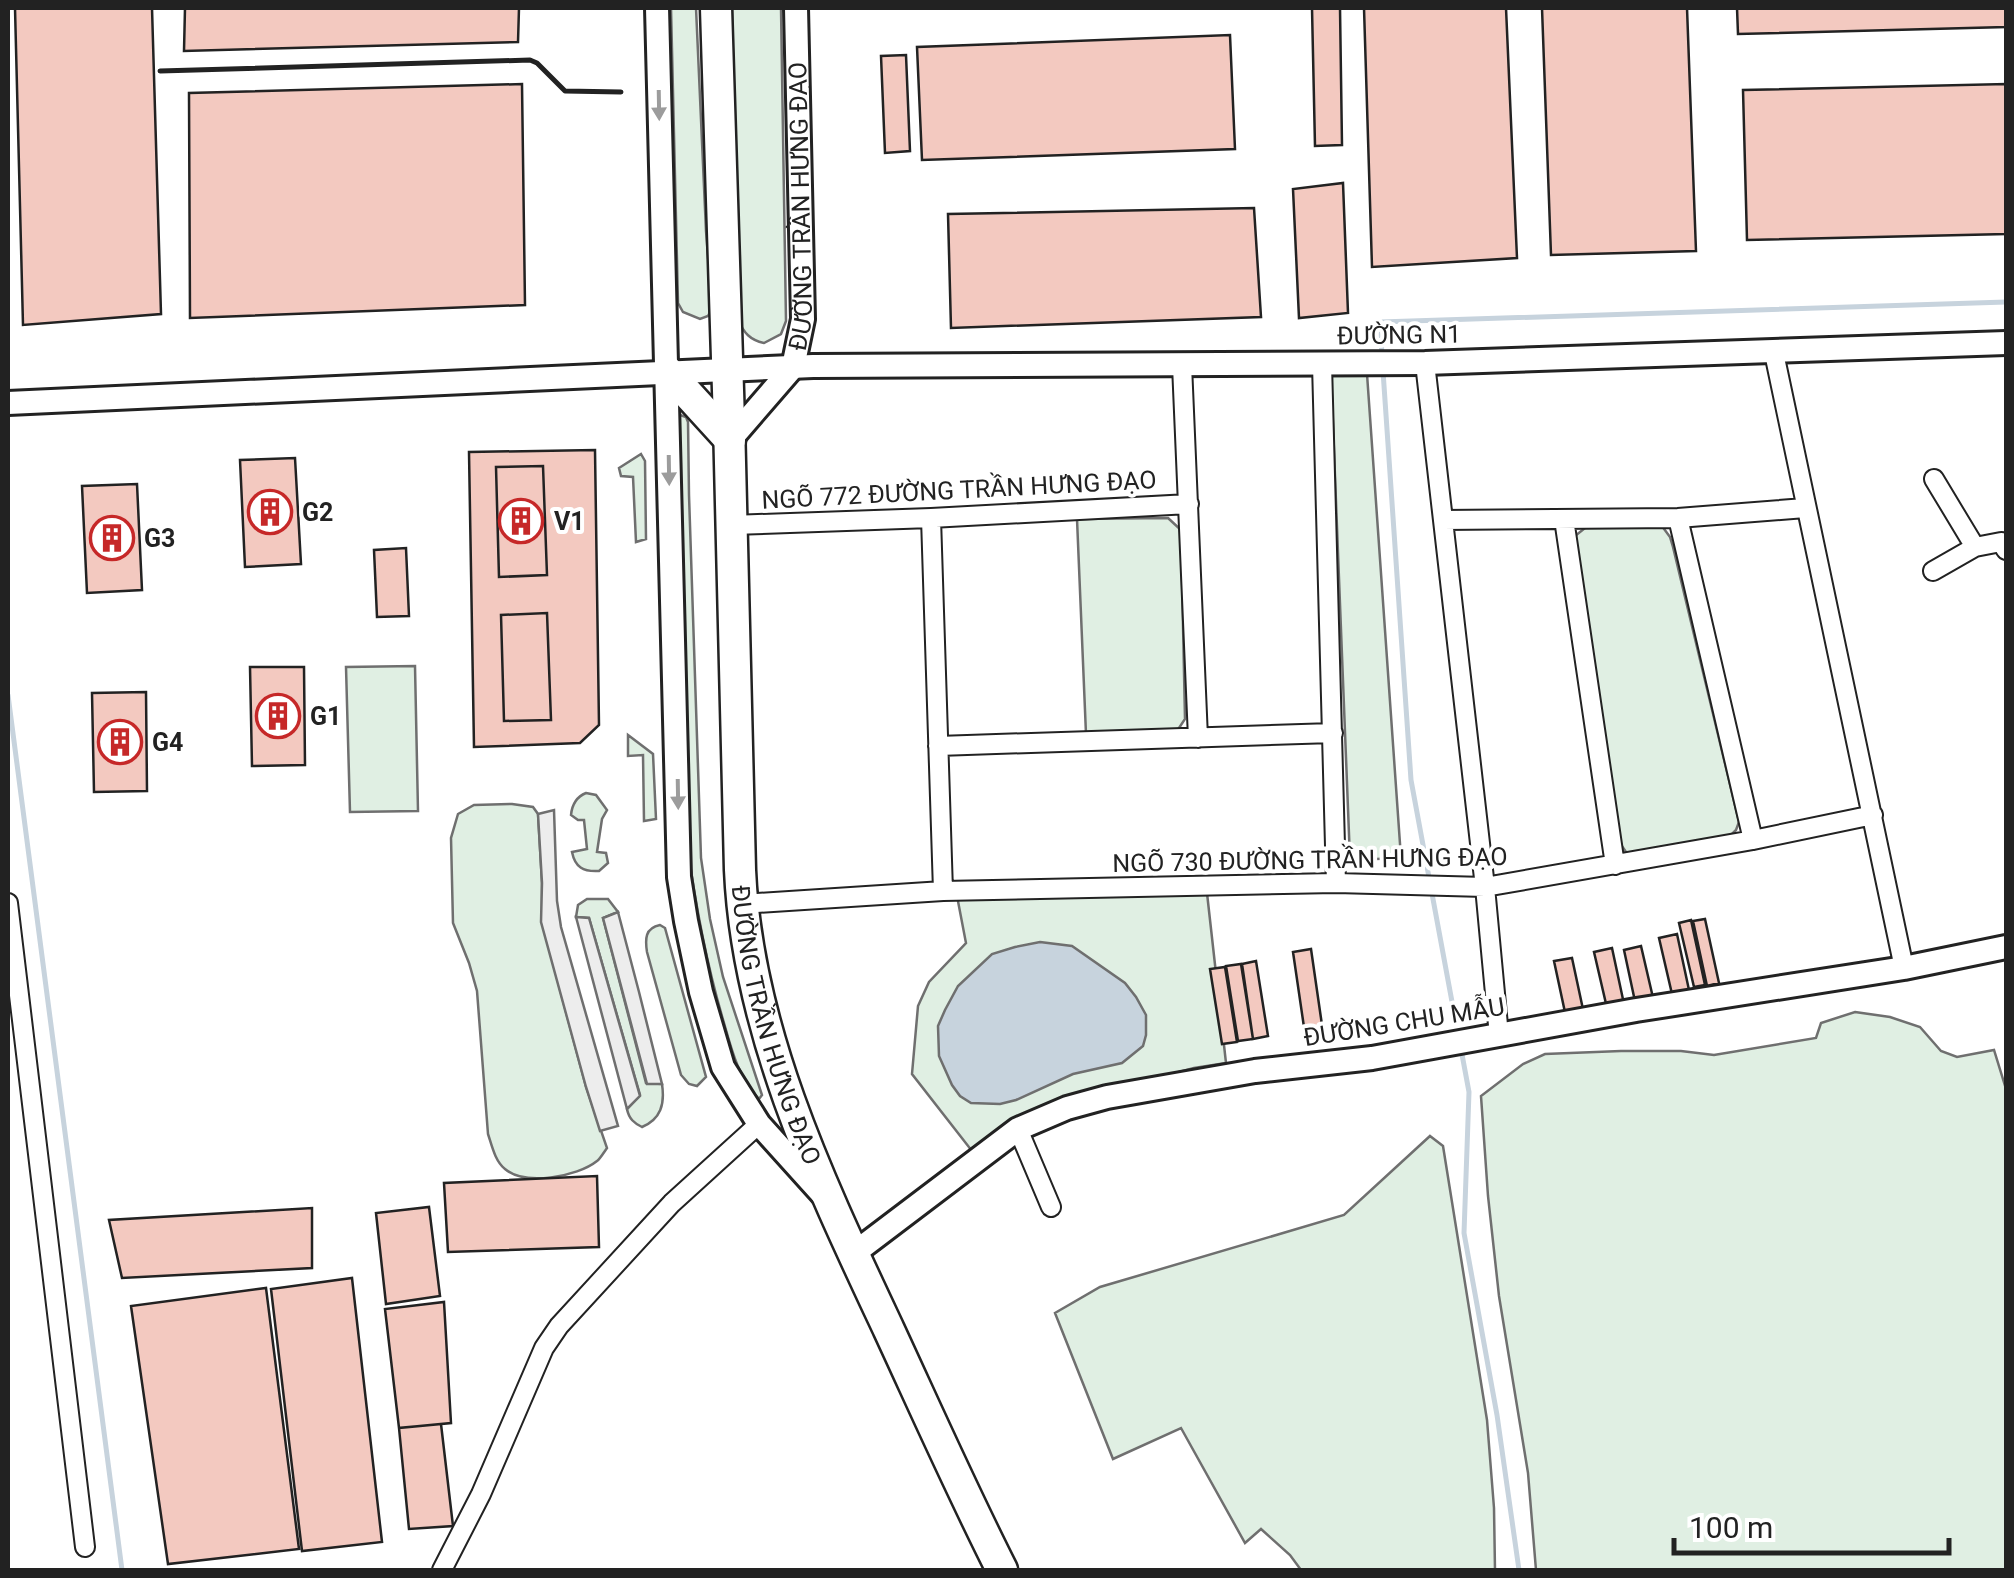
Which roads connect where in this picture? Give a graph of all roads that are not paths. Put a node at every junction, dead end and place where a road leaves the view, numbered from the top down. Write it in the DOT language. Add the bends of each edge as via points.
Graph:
graph roads {
  1 [pos="657,8"];
  2 [pos="716,8"];
  3 [pos="796,8"];
  4 [pos="2006,343"];
  5 [pos="1774,352"];
  6 [pos="1425,363"];
  7 [pos="1322,364"];
  8 [pos="1182,365"];
  9 [pos="793,367"];
  10 [pos="726,370"];
  11 [pos="668,372"];
  12 [pos="8,403"];
  13 [pos="730,440"];
  14 [pos="1934,480"];
  15 [pos="1189,504"];
  16 [pos="1806,508"];
  17 [pos="932,518"];
  18 [pos="1678,518"];
  19 [pos="1564,519"];
  20 [pos="1443,520"];
  21 [pos="732,526"];
  22 [pos="1975,547"];
  23 [pos="2006,550"];
  24 [pos="1933,571"];
  25 [pos="1334,732"];
  26 [pos="1198,738"];
  27 [pos="938,746"];
  28 [pos="1873,815"];
  29 [pos="1752,840"];
  30 [pos="1615,865"];
  31 [pos="1336,883"];
  32 [pos="1476,887"];
  33 [pos="944,891"];
  34 [pos="8,902"];
  35 [pos="742,904"];
  36 [pos="2006,948"];
  37 [pos="1904,968"];
  38 [pos="1499,1036"];
  39 [pos="759,1124"];
  40 [pos="1018,1129"];
  41 [pos="832,1206"];
  42 [pos="1050,1208"];
  43 [pos="854,1254"];
  44 [pos="85,1547"];
  45 [pos="442,1570"];
  46 [pos="1002,1570"];
  1 -- 11 [label="street, one-way"];
  2 -- 10 [label="highway, ĐƯỜNG TRẦN HƯNG ĐẠO"];
  3 -- 9 [label="street, ĐƯỜNG TRẦN HƯNG ĐẠO" via="803,319"];
  4 -- 5 [label="street, ĐƯỜNG N1"];
  5 -- 6 [label="street, ĐƯỜNG N1"];
  5 -- 16 [label="street"];
  6 -- 7 [label="street, ĐƯỜNG N1"];
  6 -- 20 [label="street"];
  7 -- 8 [label="street, ĐƯỜNG N1"];
  7 -- 25 [label="street"];
  8 -- 9 [label="street, ĐƯỜNG N1"];
  8 -- 15 [label="street"];
  9 -- 10 [label="street, ĐƯỜNG N1"];
  9 -- 13 [label="street, ĐƯỜNG TRẦN HƯNG ĐẠO"];
  10 -- 11 [label="street, ĐƯỜNG N1"];
  10 -- 13 [label="highway, ĐƯỜNG TRẦN HƯNG ĐẠO"];
  11 -- 12 [label="street, ĐƯỜNG N1"];
  11 -- 13 [label="highway"];
  11 -- 39 [label="street, one-way" via="679,876 701,992 724,1066"];
  13 -- 21 [label="highway, ĐƯỜNG TRẦN HƯNG ĐẠO"];
  14 -- 22 [label="street"];
  15 -- 17 [label="street, NGÕ 772 ĐƯỜNG TRẦN HƯNG ĐẠO"];
  15 -- 26 [label="street"];
  16 -- 18 [label="street"];
  16 -- 28 [label="street"];
  17 -- 21 [label="street, NGÕ 772 ĐƯỜNG TRẦN HƯNG ĐẠO"];
  17 -- 27 [label="street"];
  18 -- 19 [label="street"];
  18 -- 29 [label="street"];
  19 -- 20 [label="street"];
  19 -- 30 [label="street"];
  20 -- 32 [label="street"];
  21 -- 35 [label="highway, ĐƯỜNG TRẦN HƯNG ĐẠO"];
  22 -- 23 [label="street" via="2001,542"];
  22 -- 24 [label="street"];
  25 -- 26 [label="street"];
  25 -- 31 [label="street"];
  26 -- 27 [label="street"];
  27 -- 33 [label="street"];
  28 -- 29 [label="street, NGÕ 730 ĐƯỜNG TRẦN HƯNG ĐẠO"];
  28 -- 37 [label="street"];
  29 -- 30 [label="street, NGÕ 730 ĐƯỜNG TRẦN HƯNG ĐẠO"];
  30 -- 32 [label="street, NGÕ 730 ĐƯỜNG TRẦN HƯNG ĐẠO"];
  31 -- 32 [label="street, NGÕ 730 ĐƯỜNG TRẦN HƯNG ĐẠO"];
  31 -- 33 [label="street, NGÕ 730 ĐƯỜNG TRẦN HƯNG ĐẠO"];
  32 -- 38 [label="street"];
  33 -- 35 [label="street, NGÕ 730 ĐƯỜNG TRẦN HƯNG ĐẠO"];
  34 -- 44 [label="street"];
  35 -- 41 [label="highway, ĐƯỜNG TRẦN HƯNG ĐẠO" via="767,1028"];
  36 -- 37 [label="street, ĐƯỜNG CHU MẪU"];
  37 -- 38 [label="street, ĐƯỜNG CHU MẪU"];
  38 -- 40 [label="street, ĐƯỜNG CHU MẪU" via="1150,1088 1067,1108"];
  39 -- 41 [label="street"];
  39 -- 45 [label="street" via="672,1203 559,1326"];
  40 -- 42 [label="street"];
  40 -- 43 [label="street, ĐƯỜNG CHU MẪU"];
  41 -- 43 [label="highway, ĐƯỜNG TRẦN HƯNG ĐẠO"];
  43 -- 46 [label="highway, ĐƯỜNG TRẦN HƯNG ĐẠO"];
}
